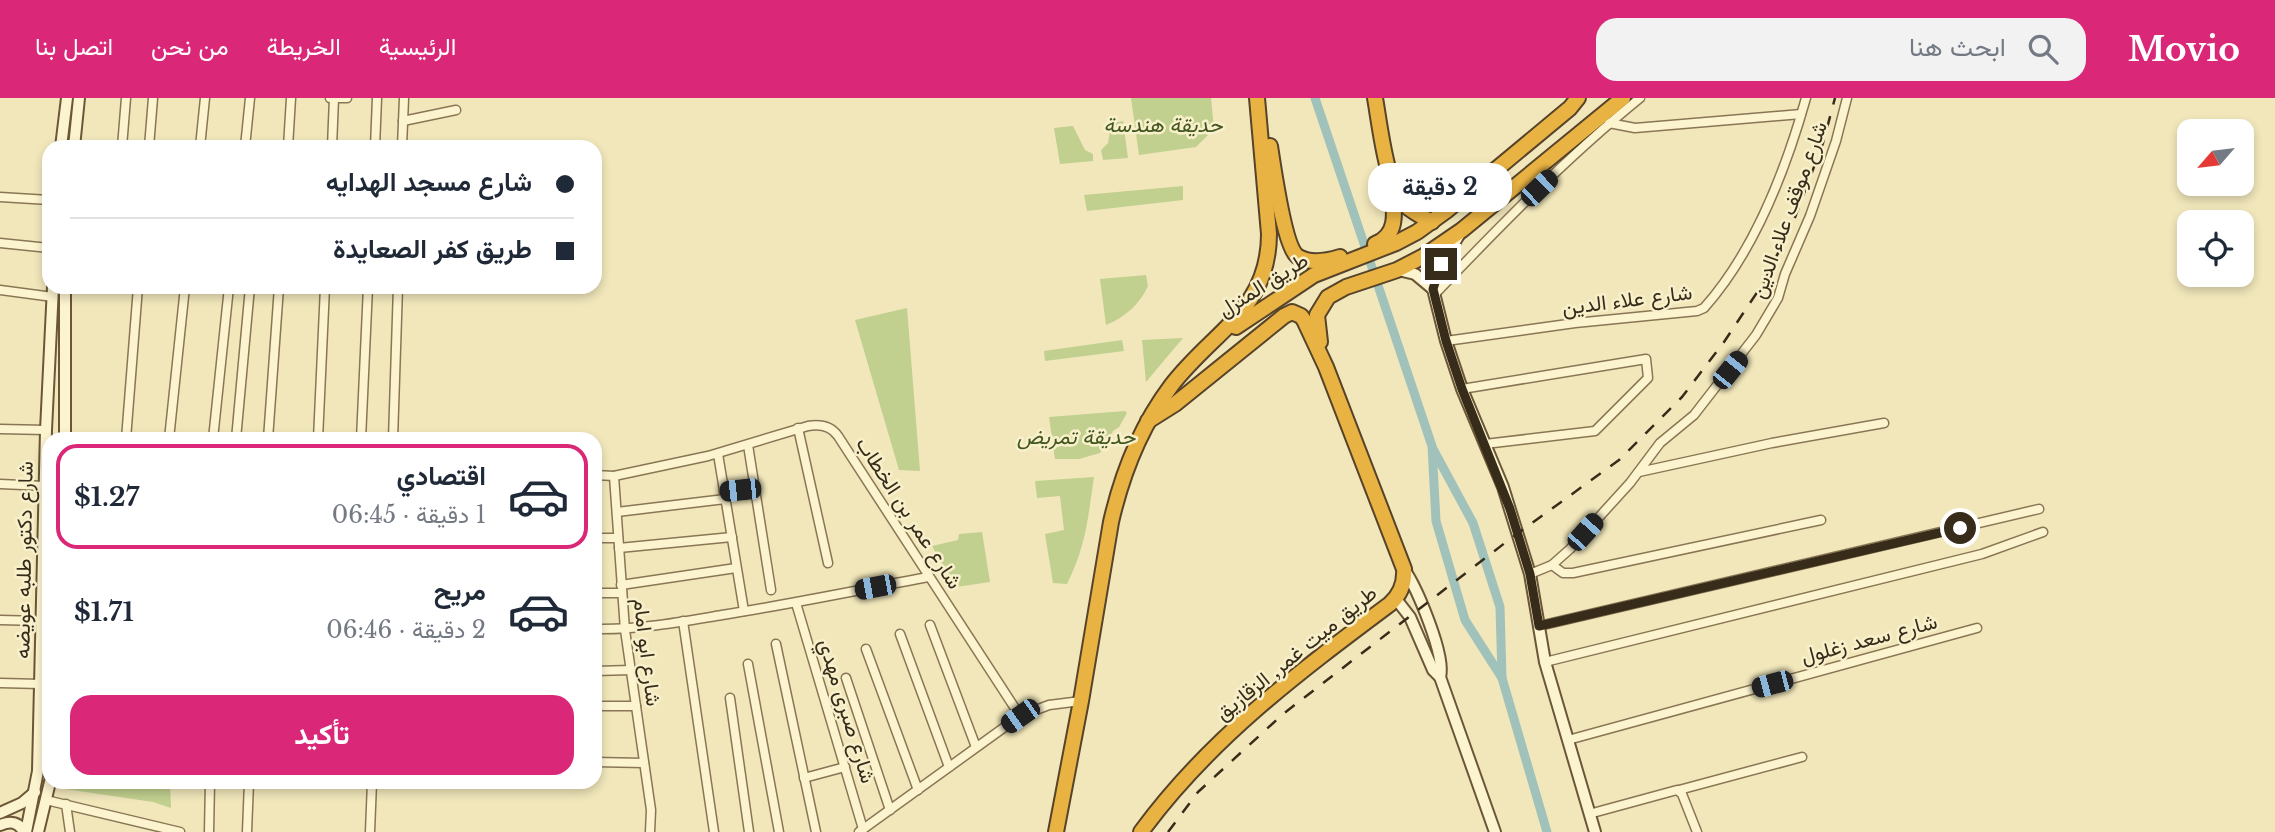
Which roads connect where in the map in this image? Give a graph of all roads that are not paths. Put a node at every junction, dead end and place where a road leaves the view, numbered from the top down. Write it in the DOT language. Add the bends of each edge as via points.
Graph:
graph roads {
  1 [pos="66,98"];
  2 [pos="79,98"];
  3 [pos="125,98"];
  4 [pos="153,98"];
  5 [pos="205,98"];
  6 [pos="250,98"];
  7 [pos="291,98"];
  8 [pos="332,98"];
  9 [pos="347,98"];
  10 [pos="377,98"];
  11 [pos="404,98"];
  12 [pos="1258,98"];
  13 [pos="1375,98"];
  14 [pos="1610,98"];
  15 [pos="1623,98"];
  16 [pos="1640,98"];
  17 [pos="1806,98"];
  18 [pos="1847,98"];
  19 [pos="1577,101"];
  20 [pos="456,110"];
  21 [pos="1801,114"];
  22 [pos="403,121"];
  23 [pos="1602,122"];
  24 [pos="62,140"];
  25 [pos="75,140"];
  26 [pos="122,140"];
  27 [pos="150,140"];
  28 [pos="201,140"];
  29 [pos="246,140"];
  30 [pos="288,140"];
  31 [pos="332,140"];
  32 [pos="375,140"];
  33 [pos="402,140"];
  34 [pos="1391,181"];
  35 [pos="0,198"];
  36 [pos="42,200"];
  37 [pos="1432,222"];
  38 [pos="1462,230"];
  39 [pos="0,243"];
  40 [pos="1386,243"];
  41 [pos="42,247"];
  42 [pos="1338,261"];
  43 [pos="1397,270"];
  44 [pos="0,290"];
  45 [pos="42,292"];
  46 [pos="1433,292"];
  47 [pos="53,294"];
  48 [pos="65,294"];
  49 [pos="137,294"];
  50 [pos="184,294"];
  51 [pos="228,294"];
  52 [pos="249,294"];
  53 [pos="278,294"];
  54 [pos="325,294"];
  55 [pos="369,294"];
  56 [pos="398,294"];
  57 [pos="1446,341"];
  58 [pos="1211,343"];
  59 [pos="1326,367"];
  60 [pos="1462,389"];
  61 [pos="1148,421"];
  62 [pos="1884,423"];
  63 [pos="798,428"];
  64 [pos="0,429"];
  65 [pos="46,430"];
  66 [pos="65,432"];
  67 [pos="127,432"];
  68 [pos="170,432"];
  69 [pos="214,432"];
  70 [pos="237,432"];
  71 [pos="269,432"];
  72 [pos="318,432"];
  73 [pos="361,432"];
  74 [pos="393,432"];
  75 [pos="1485,444"];
  76 [pos="748,445"];
  77 [pos="718,454"];
  78 [pos="1639,472"];
  79 [pos="602,475"];
  80 [pos="614,476"];
  81 [pos="0,484"];
  82 [pos="42,486"];
  83 [pos="755,488"];
  84 [pos="725,495"];
  85 [pos="2039,509"];
  86 [pos="617,512"];
  87 [pos="1821,520"];
  88 [pos="2043,532"];
  89 [pos="732,537"];
  90 [pos="602,538"];
  91 [pos="618,538"];
  92 [pos="619,548"];
  93 [pos="828,564"];
  94 [pos="1552,565"];
  95 [pos="736,568"];
  96 [pos="1404,569"];
  97 [pos="1530,574"];
  98 [pos="928,577"];
  99 [pos="622,589"];
  100 [pos="771,590"];
  101 [pos="602,592"];
  102 [pos="1396,599"];
  103 [pos="796,603"];
  104 [pos="42,604"];
  105 [pos="744,611"];
  106 [pos="0,620"];
  107 [pos="41,621"];
  108 [pos="683,621"];
  109 [pos="930,625"];
  110 [pos="1539,626"];
  111 [pos="1976,628"];
  112 [pos="602,629"];
  113 [pos="625,630"];
  114 [pos="900,634"];
  115 [pos="776,644"];
  116 [pos="866,649"];
  117 [pos="1545,662"];
  118 [pos="748,664"];
  119 [pos="631,670"];
  120 [pos="602,671"];
  121 [pos="1440,677"];
  122 [pos="846,678"];
  123 [pos="0,682"];
  124 [pos="41,684"];
  125 [pos="730,698"];
  126 [pos="1081,701"];
  127 [pos="602,706"];
  128 [pos="636,706"];
  129 [pos="1020,716"];
  130 [pos="1568,740"];
  131 [pos="976,747"];
  132 [pos="1802,757"];
  133 [pos="602,762"];
  134 [pos="644,763"];
  135 [pos="845,767"];
  136 [pos="949,767"];
  137 [pos="804,778"];
  138 [pos="48,789"];
  139 [pos="210,789"];
  140 [pos="249,789"];
  141 [pos="372,789"];
  142 [pos="918,790"];
  143 [pos="1679,790"];
  144 [pos="35,792"];
  145 [pos="46,800"];
  146 [pos="66,804"];
  147 [pos="890,810"];
  148 [pos="0,813"];
  149 [pos="1589,814"];
  150 [pos="0,825"];
  151 [pos="861,830"];
  152 [pos="25,832"];
  153 [pos="38,832"];
  154 [pos="70,832"];
  155 [pos="180,832"];
  156 [pos="209,832"];
  157 [pos="247,832"];
  158 [pos="370,832"];
  159 [pos="650,832"];
  160 [pos="714,832"];
  161 [pos="749,832"];
  162 [pos="779,832"];
  163 [pos="816,832"];
  164 [pos="1056,832"];
  165 [pos="1141,832"];
  166 [pos="1495,832"];
  167 [pos="1595,832"];
  168 [pos="1698,832"];
  1 -- 24 [label="street"];
  2 -- 25 [label="street"];
  3 -- 26 [label="street"];
  4 -- 27 [label="street"];
  5 -- 28 [label="street"];
  6 -- 29 [label="street"];
  7 -- 30 [label="street"];
  8 -- 9 [label="street"];
  8 -- 31 [label="street"];
  10 -- 32 [label="street"];
  11 -- 22 [label="street"];
  12 -- 42 [label="highway" via="1266,111 1291,248 1308,260"];
  12 -- 58 [label="highway" via="1268,260 1249,303"];
  13 -- 34 [label="highway"];
  14 -- 23 [label="highway"];
  15 -- 23 [label="highway"];
  16 -- 23 [label="street"];
  17 -- 21 [label="street, شارع علاء الدين"];
  18 -- 78 [label="street, شارع موقف علاء الدين" via="1824,179 1776,303 1698,411 1660,443"];
  19 -- 37 [label="highway"];
  20 -- 22 [label="street"];
  21 -- 23 [label="street" via="1635,128"];
  21 -- 57 [label="street, شارع علاء الدين" via="1748,243 1701,310"];
  22 -- 33 [label="street"];
  23 -- 38 [label="highway"];
  23 -- 46 [label="street"];
  34 -- 37 [label="highway" via="1402,202"];
  34 -- 40 [label="highway" via="1394,225"];
  35 -- 36 [label="street"];
  37 -- 40 [label="highway" via="1405,239"];
  38 -- 43 [label="highway"];
  38 -- 46 [label="street" via="1447,252"];
  39 -- 41 [label="street"];
  40 -- 42 [label="highway, طريق المنزل"];
  42 -- 58 [label="highway, طريق المنزل"];
  43 -- 46 [label="street" via="1415,274"];
  43 -- 59 [label="highway" via="1328,297 1317,316"];
  44 -- 45 [label="street"];
  46 -- 57 [label="street"];
  47 -- 65 [label="street, شارع دكتور طلبه عويضه"];
  48 -- 66 [label="street"];
  49 -- 67 [label="street"];
  50 -- 68 [label="street"];
  51 -- 69 [label="street"];
  52 -- 70 [label="street"];
  53 -- 71 [label="street"];
  54 -- 72 [label="street"];
  55 -- 73 [label="street"];
  56 -- 74 [label="street"];
  57 -- 60 [label="street"];
  58 -- 61 [label="highway"];
  59 -- 61 [label="highway" via="1304,320 1292,312"];
  59 -- 96 [label="highway"];
  60 -- 75 [label="street"];
  60 -- 75 [label="street" via="1646,359 1648,378 1595,431"];
  61 -- 126 [label="highway" via="1116,501"];
  62 -- 78 [label="street"];
  63 -- 76 [label="street, شارع عمر بن الخطاب"];
  63 -- 93 [label="street"];
  63 -- 98 [label="street, شارع عمر بن الخطاب" via="819,425 835,432"];
  64 -- 65 [label="street"];
  75 -- 97 [label="street"];
  76 -- 77 [label="street, شارع عمر بن الخطاب"];
  76 -- 83 [label="street"];
  77 -- 80 [label="street, شارع عمر بن الخطاب"];
  77 -- 84 [label="street"];
  78 -- 94 [label="street, شارع موقف علاء الدين"];
  79 -- 80 [label="street, شارع عمر بن الخطاب"];
  80 -- 86 [label="street, شارع ابو امام"];
  81 -- 82 [label="street"];
  83 -- 84 [label="street"];
  83 -- 100 [label="street"];
  84 -- 86 [label="street"];
  84 -- 89 [label="street"];
  85 -- 110 [label="street"];
  86 -- 91 [label="street, شارع ابو امام"];
  87 -- 94 [label="street" via="1573,573 1563,573"];
  88 -- 117 [label="street" via="1982,554"];
  89 -- 92 [label="street"];
  89 -- 95 [label="street"];
  90 -- 91 [label="street"];
  91 -- 92 [label="street, شارع ابو امام"];
  92 -- 99 [label="street, شارع ابو امام"];
  94 -- 97 [label="street, شارع موقف علاء الدين"];
  95 -- 99 [label="street"];
  95 -- 105 [label="street"];
  96 -- 102 [label="highway, طريق ميت غمر, الزقازيق" via="1404,585"];
  96 -- 121 [label="street" via="1440,657"];
  97 -- 110 [label="street"];
  98 -- 103 [label="street"];
  98 -- 129 [label="street, شارع عمر بن الخطاب"];
  99 -- 101 [label="street"];
  99 -- 113 [label="street, شارع ابو امام"];
  102 -- 121 [label="street"];
  102 -- 165 [label="highway, طريق ميت غمر, الزقازيق" via="1240,722"];
  103 -- 105 [label="street"];
  103 -- 135 [label="street, شارع صبرى مهدي"];
  104 -- 107 [label="street, شارع دكتور طلبه عويضه"];
  105 -- 108 [label="street"];
  106 -- 107 [label="street"];
  107 -- 124 [label="street, شارع دكتور طلبه عويضه"];
  108 -- 113 [label="street"];
  108 -- 160 [label="street"];
  109 -- 131 [label="street"];
  110 -- 117 [label="street"];
  111 -- 130 [label="street, شارع سعد زغلول"];
  112 -- 113 [label="street"];
  113 -- 119 [label="street, شارع ابو امام"];
  114 -- 136 [label="street"];
  115 -- 137 [label="street"];
  116 -- 142 [label="street"];
  117 -- 130 [label="street"];
  118 -- 162 [label="street"];
  119 -- 120 [label="street"];
  119 -- 128 [label="street, شارع ابو امام"];
  121 -- 166 [label="street"];
  122 -- 147 [label="street"];
  123 -- 124 [label="street"];
  124 -- 144 [label="street, شارع دكتور طلبه عويضه"];
  125 -- 161 [label="street"];
  126 -- 129 [label="street" via="1049,705"];
  126 -- 164 [label="highway"];
  127 -- 128 [label="street"];
  128 -- 134 [label="street, شارع ابو امام"];
  129 -- 131 [label="street"];
  130 -- 149 [label="street"];
  131 -- 136 [label="street"];
  132 -- 143 [label="street"];
  133 -- 134 [label="street"];
  134 -- 159 [label="street, شارع ابو امام"];
  135 -- 137 [label="street"];
  135 -- 151 [label="street, شارع صبرى مهدي"];
  136 -- 142 [label="street"];
  137 -- 163 [label="street"];
  138 -- 145 [label="street"];
  139 -- 156 [label="street"];
  140 -- 157 [label="street"];
  141 -- 158 [label="street"];
  142 -- 147 [label="street"];
  143 -- 149 [label="street"];
  143 -- 168 [label="street"];
  144 -- 148 [label="street"];
  144 -- 152 [label="street, شارع دكتور طلبه عويضه"];
  145 -- 146 [label="street"];
  145 -- 153 [label="street"];
  146 -- 154 [label="street"];
  146 -- 155 [label="street"];
  147 -- 151 [label="street"];
  149 -- 167 [label="street"];
  150 -- 152 [label="street" via="13,822"];
}
